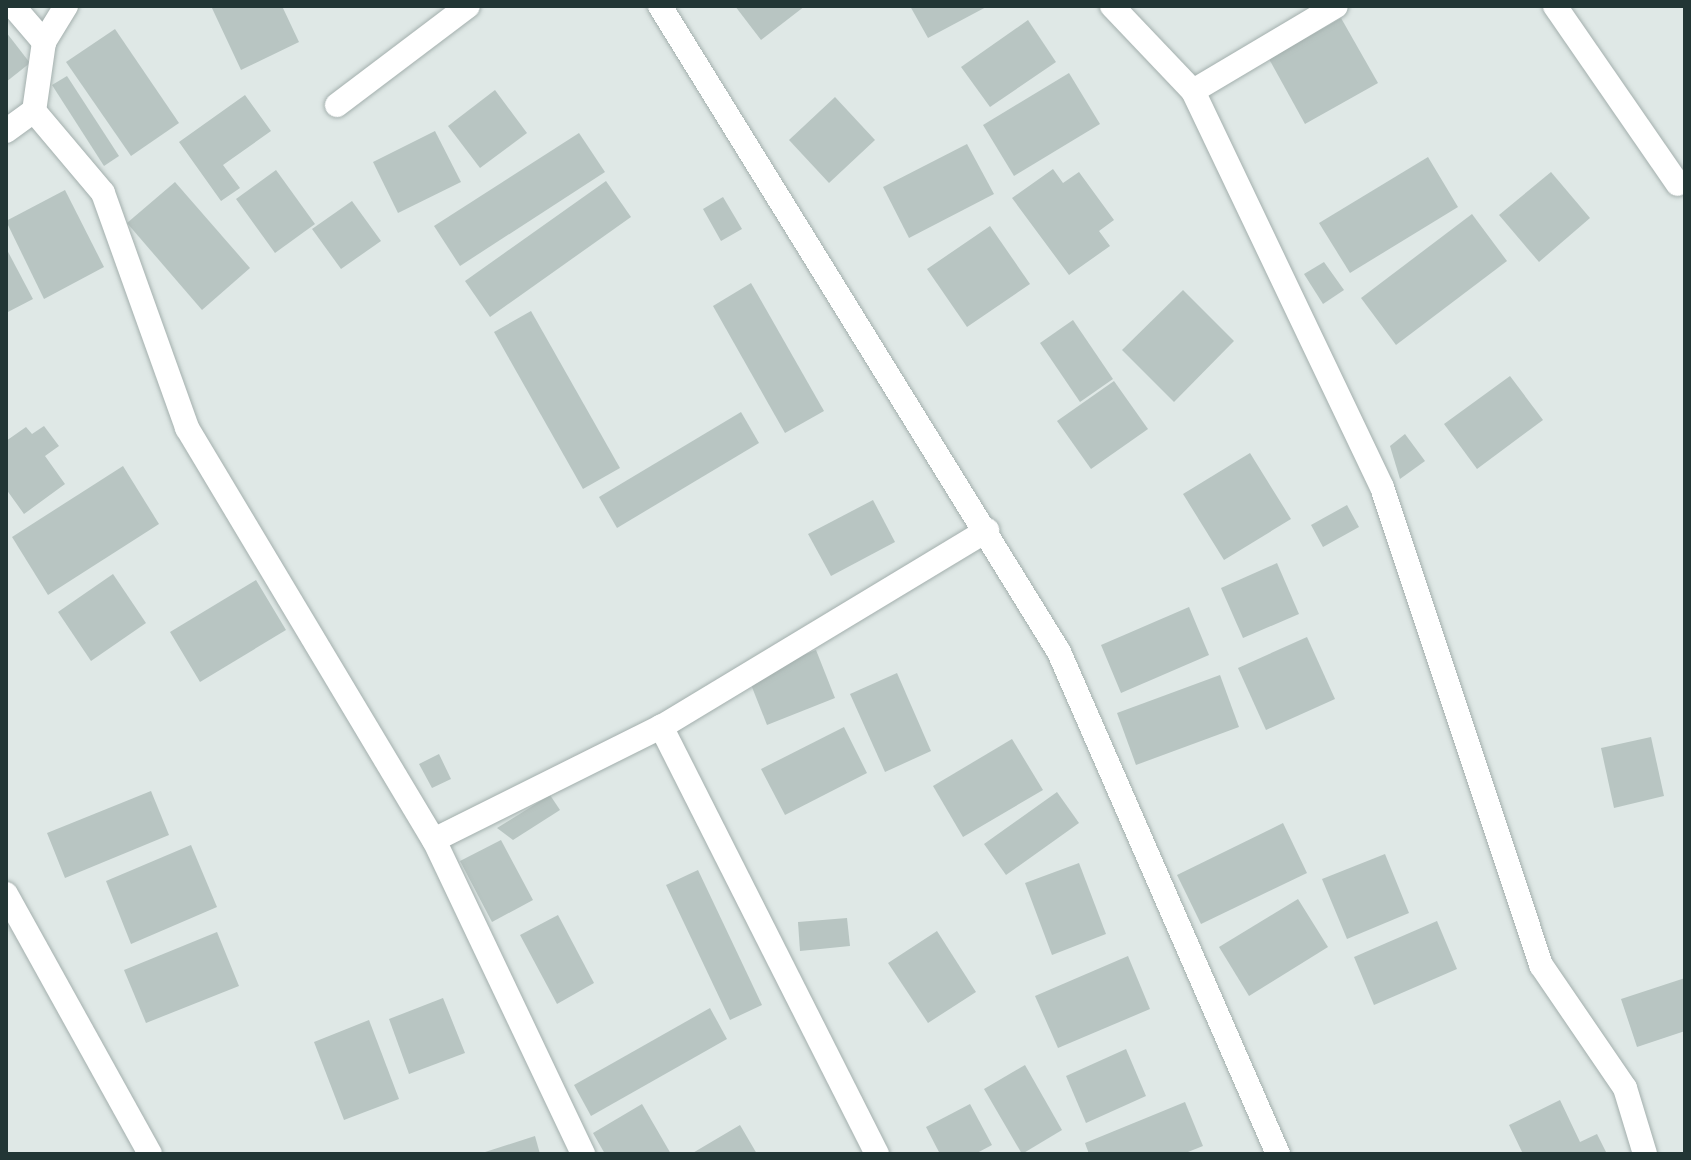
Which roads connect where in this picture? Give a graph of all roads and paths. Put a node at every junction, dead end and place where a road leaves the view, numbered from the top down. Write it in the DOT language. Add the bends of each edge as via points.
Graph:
graph roads {
  1 [pos="13,6"];
  2 [pos="66,6"];
  3 [pos="468,6"];
  4 [pos="1112,6"];
  5 [pos="1336,6"];
  6 [pos="1555,6"];
  7 [pos="663,7"];
  8 [pos="44,42"];
  9 [pos="1193,91"];
  10 [pos="337,105"];
  11 [pos="34,111"];
  12 [pos="6,131"];
  13 [pos="1678,184"];
  14 [pos="987,530"];
  15 [pos="661,727"];
  16 [pos="434,840"];
  17 [pos="6,894"];
  18 [pos="150,1154"];
  19 [pos="583,1154"];
  20 [pos="877,1154"];
  21 [pos="1278,1154"];
  22 [pos="1645,1154"];
  1 -- 8 [label="street"];
  2 -- 8 [label="street"];
  3 -- 10 [label="street"];
  4 -- 9 [label="street"];
  5 -- 9 [label="street"];
  6 -- 13 [label="street"];
  7 -- 14 [label="street"];
  8 -- 11 [label="street"];
  9 -- 22 [label="street" via="1382,487 1541,965 1625,1088"];
  11 -- 12 [label="street"];
  11 -- 16 [label="street" via="103,193 187,428"];
  14 -- 15 [label="street"];
  14 -- 21 [label="street" via="1059,652"];
  15 -- 16 [label="street"];
  15 -- 20 [label="street"];
  16 -- 19 [label="street"];
  17 -- 18 [label="street"];
}
